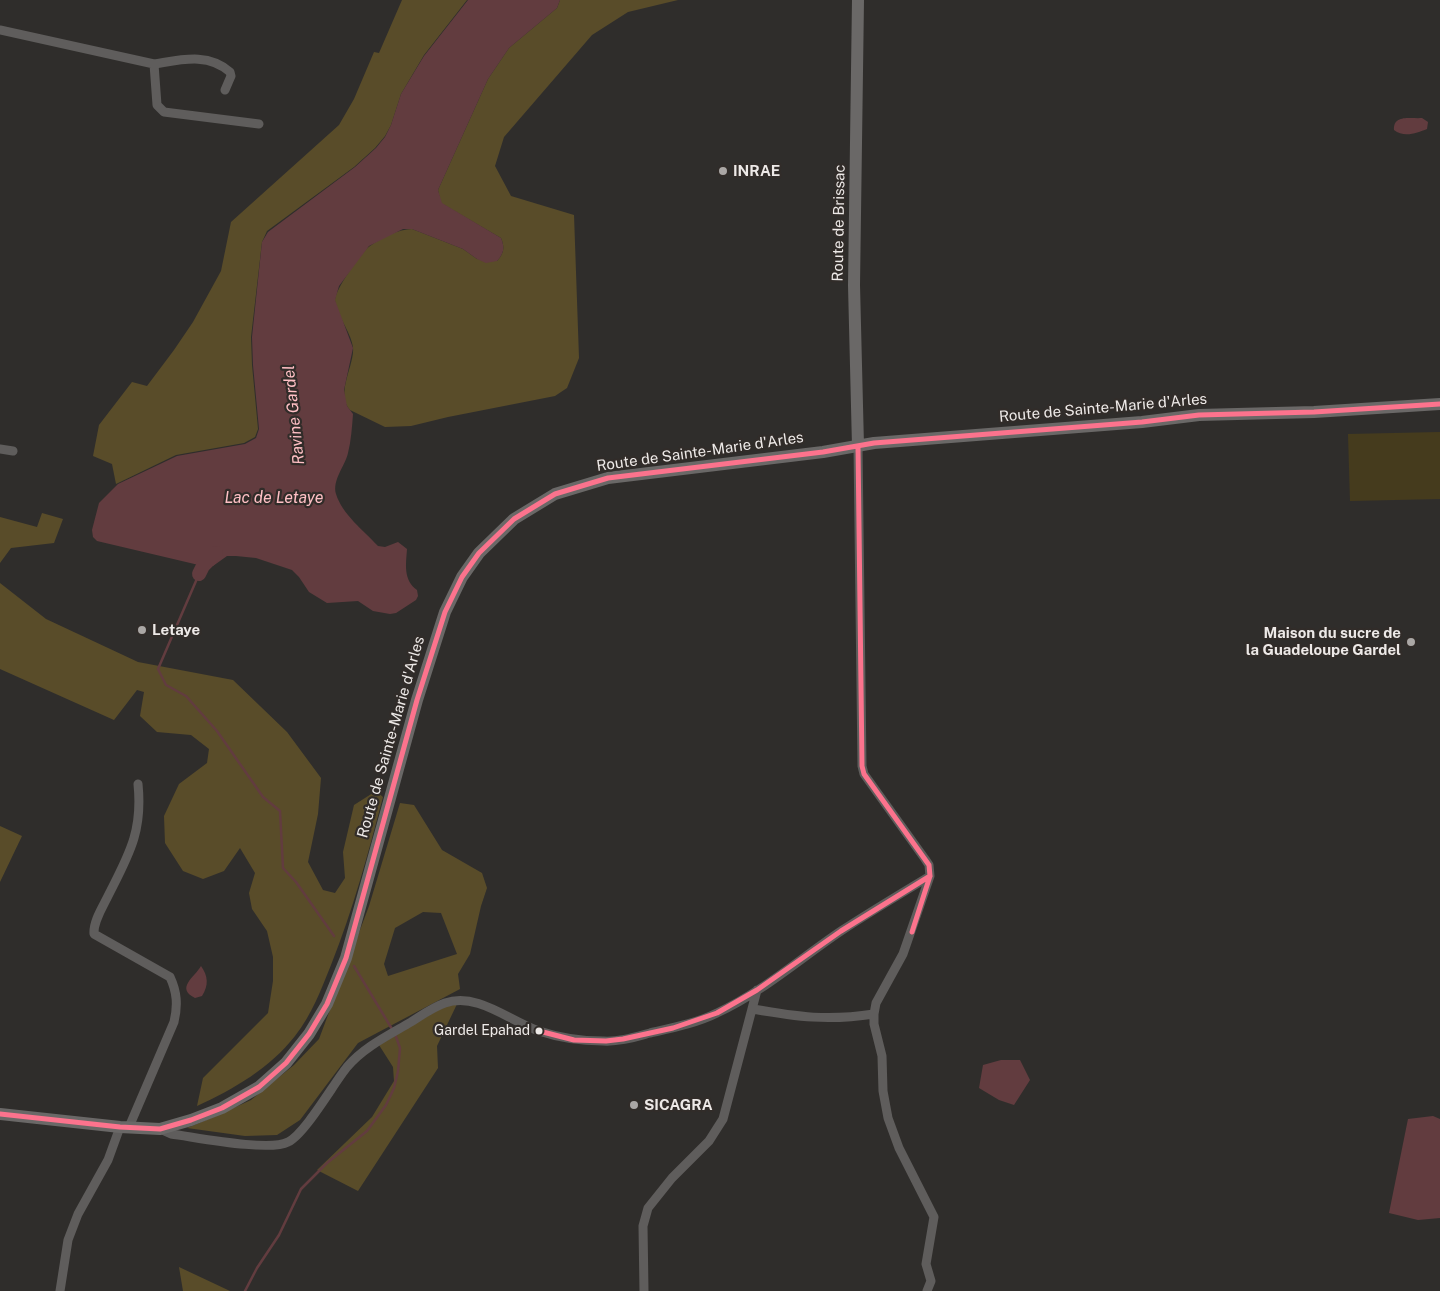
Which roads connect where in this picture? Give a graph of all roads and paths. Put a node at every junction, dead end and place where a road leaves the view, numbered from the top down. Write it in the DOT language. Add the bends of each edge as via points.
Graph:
graph roads {
  1 [pos="858,0"];
  2 [pos="0,30"];
  3 [pos="154,64"];
  4 [pos="225,90"];
  5 [pos="259,124"];
  6 [pos="1440,404"];
  7 [pos="858,446"];
  8 [pos="0,449"];
  9 [pos="13,451"];
  10 [pos="138,784"];
  11 [pos="930,876"];
  12 [pos="757,990"];
  13 [pos="753,1009"];
  14 [pos="874,1014"];
  15 [pos="0,1114"];
  16 [pos="124,1127"];
  17 [pos="160,1129"];
  18 [pos="60,1291"];
  19 [pos="644,1291"];
  20 [pos="927,1291"];
  1 -- 7 [label="main road, Route de Brissac" via="854,285"];
  2 -- 3 [label="street"];
  3 -- 4 [label="street" via="196,58 210,61 230,72"];
  3 -- 5 [label="street" via="157,105 164,112"];
  6 -- 7 [label="main road, Route de Sainte-Marie d'Arles" via="1198,416"];
  7 -- 11 [label="street" via="862,766 864,774 929,865"];
  7 -- 17 [label="main road, Route de Sainte-Marie d'Arles" via="608,478 555,494 514,519 480,553 462,577 445,612 346,958 327,1004 286,1063 259,1087 222,1108"];
  8 -- 9 [label="street"];
  10 -- 16 [label="street" via="136,834 93,929 94,934 170,977 177,1010"];
  11 -- 12 [label="street" via="841,931"];
  11 -- 14 [label="street" via="903,954 876,1003"];
  12 -- 13 [label="street"];
  12 -- 17 [label="street" via="717,1014 673,1028 606,1042 574,1040 539,1031 490,1008 470,1001 453,1000 439,1005 359,1054 299,1133 288,1142 254,1145 171,1134"];
  13 -- 14 [label="street" via="798,1017 850,1018"];
  13 -- 19 [label="street" via="722,1119 709,1141 648,1208 643,1226"];
  14 -- 20 [label="street" via="888,1118 899,1148 934,1217 926,1264 931,1281"];
  15 -- 16 [label="main road, Route de Sainte-Marie d'Arles"];
  16 -- 17 [label="main road, Route de Sainte-Marie d'Arles"];
  16 -- 18 [label="street" via="68,1240"];
}
